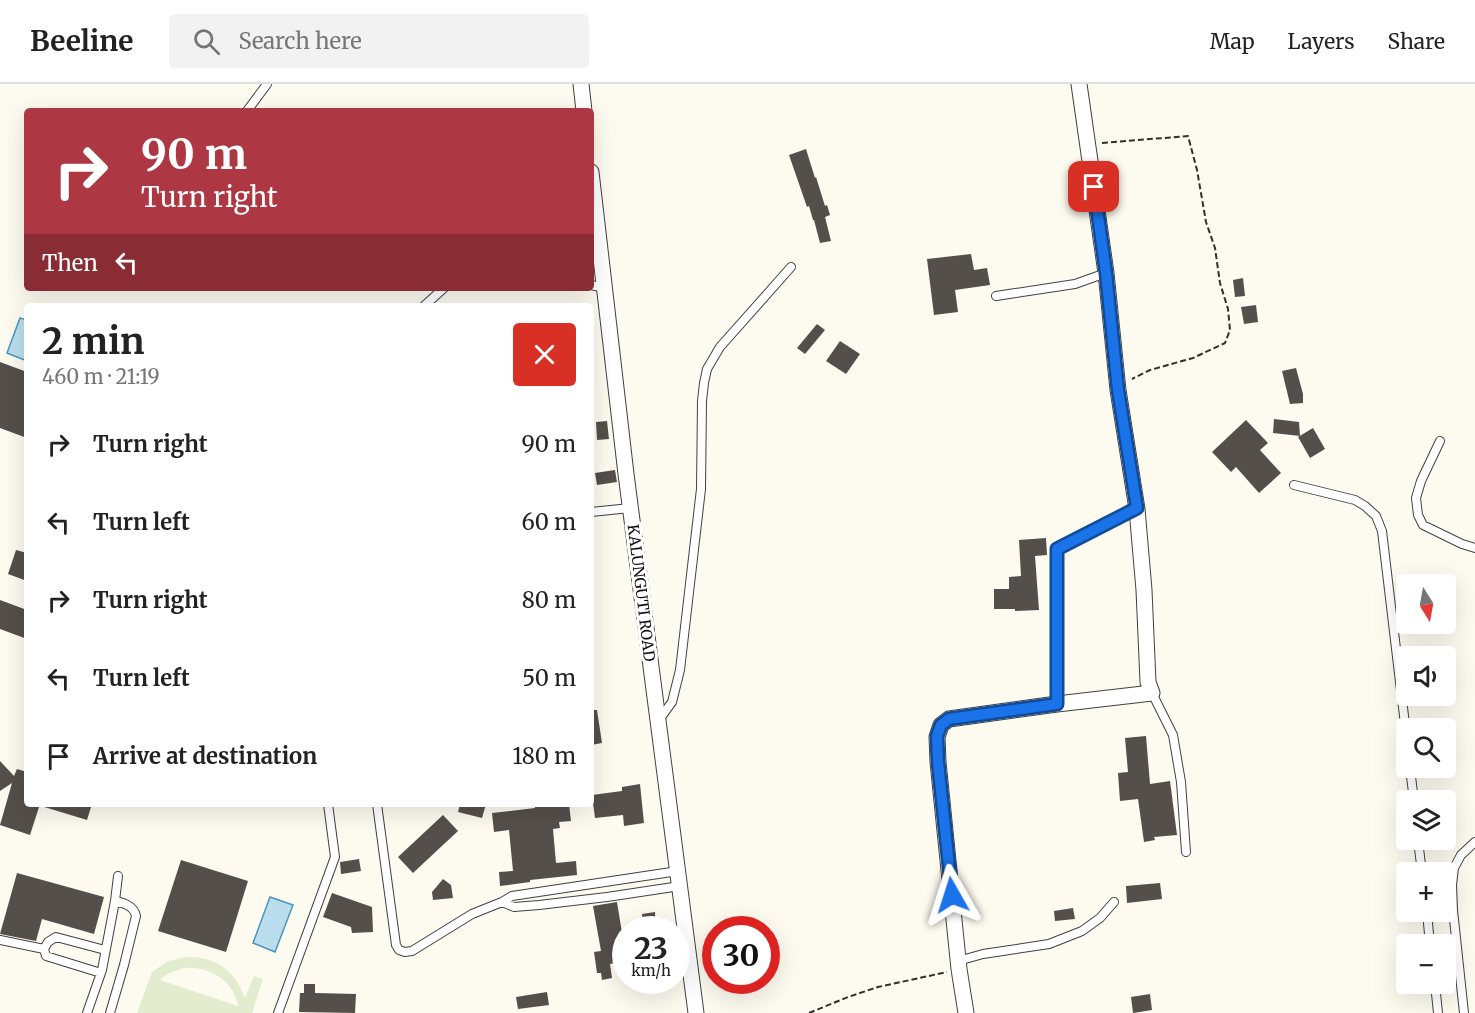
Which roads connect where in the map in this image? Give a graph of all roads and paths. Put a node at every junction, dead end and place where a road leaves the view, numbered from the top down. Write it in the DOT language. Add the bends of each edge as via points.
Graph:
graph roads {
  1 [pos="267,84"];
  2 [pos="581,84"];
  3 [pos="1079,84"];
  4 [pos="249,108"];
  5 [pos="584,108"];
  6 [pos="1088,145"];
  7 [pos="594,221"];
  8 [pos="791,267"];
  9 [pos="1106,273"];
  10 [pos="598,286"];
  11 [pos="441,291"];
  12 [pos="996,296"];
  13 [pos="427,303"];
  14 [pos="1118,390"];
  15 [pos="1440,441"];
  16 [pos="1294,485"];
  17 [pos="630,508"];
  18 [pos="1137,508"];
  19 [pos="594,512"];
  20 [pos="1475,548"];
  21 [pos="1152,693"];
  22 [pos="1057,704"];
  23 [pos="1404,718"];
  24 [pos="658,722"];
  25 [pos="328,807"];
  26 [pos="376,807"];
  27 [pos="1475,842"];
  28 [pos="1186,852"];
  29 [pos="118,876"];
  30 [pos="679,879"];
  31 [pos="115,901"];
  32 [pos="502,902"];
  33 [pos="1114,902"];
  34 [pos="0,940"];
  35 [pos="44,949"];
  36 [pos="105,950"];
  37 [pos="959,965"];
  38 [pos="101,973"];
  39 [pos="1436,994"];
  40 [pos="87,1013"];
  41 [pos="110,1013"];
  42 [pos="278,1013"];
  43 [pos="696,1013"];
  44 [pos="809,1013"];
  45 [pos="966,1013"];
  46 [pos="1438,1013"];
  47 [pos="1464,1013"];
  1 -- 4 [label="lane"];
  2 -- 5 [label="street"];
  3 -- 6 [label="street"];
  6 -- 9 [label="street"];
  6 -- 14 [label="path" via="1188,136 1228,309 1230,330 1225,343 1150,370"];
  7 -- 10 [label="street, KALUNGUTI ROAD"];
  8 -- 24 [label="lane" via="720,347 707,369 702,401 701,489 680,670 672,702"];
  9 -- 12 [label="lane" via="1075,284"];
  9 -- 14 [label="street"];
  10 -- 17 [label="street, KALUNGUTI ROAD"];
  11 -- 13 [label="lane"];
  14 -- 18 [label="street"];
  15 -- 20 [label="lane" via="1421,481 1416,498 1418,515 1423,525"];
  16 -- 23 [label="lane" via="1355,500 1376,516 1382,531"];
  17 -- 19 [label="lane"];
  17 -- 24 [label="street, KALUNGUTI ROAD"];
  18 -- 21 [label="street" via="1148,682"];
  18 -- 22 [label="lane" via="1057,549"];
  21 -- 22 [label="street"];
  21 -- 28 [label="lane" via="1173,735"];
  22 -- 37 [label="street" via="949,719 941,725 937,736 938,762"];
  24 -- 30 [label="street, KALUNGUTI ROAD"];
  25 -- 42 [label="lane" via="335,858"];
  26 -- 32 [label="lane" via="399,950 412,951 472,914"];
  27 -- 47 [label="lane" via="1454,868 1452,885"];
  29 -- 31 [label="lane"];
  30 -- 32 [label="lane" via="513,896"];
  30 -- 32 [label="lane" via="607,897 514,907"];
  30 -- 43 [label="street, KALUNGUTI ROAD"];
  31 -- 36 [label="lane"];
  31 -- 41 [label="lane" via="129,906 136,916"];
  33 -- 37 [label="lane" via="1101,918 1082,931 1049,944 983,954"];
  34 -- 35 [label="lane"];
  35 -- 36 [label="lane" via="56,937"];
  35 -- 38 [label="lane" via="46,956"];
  36 -- 38 [label="lane"];
  37 -- 44 [label="path" via="878,987"];
  37 -- 45 [label="street"];
  38 -- 40 [label="lane"];
  39 -- 46 [label="lane"];
}
